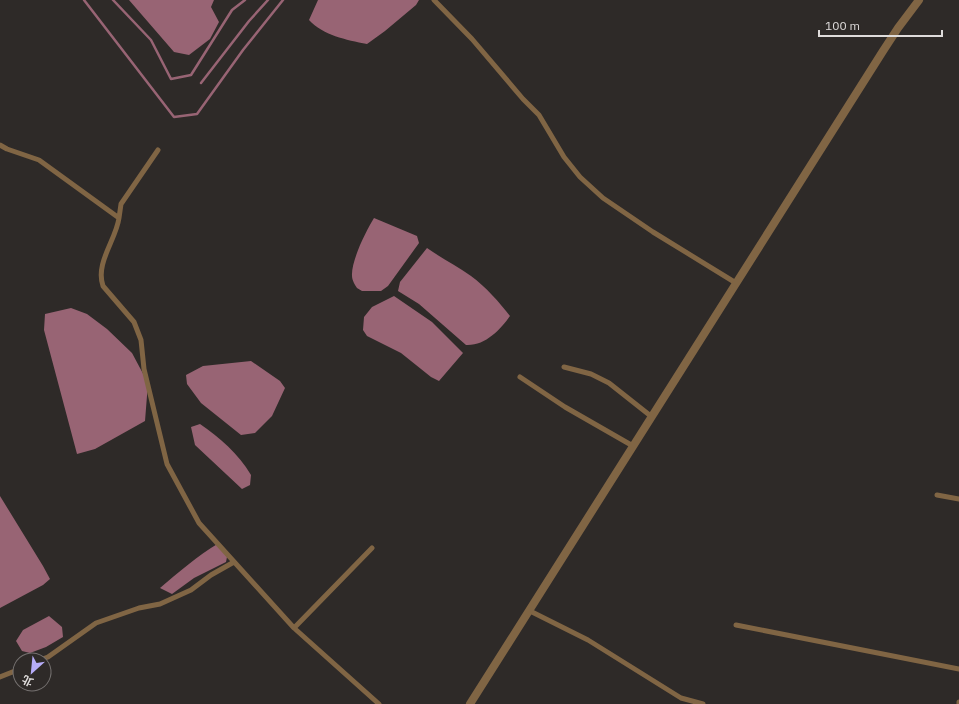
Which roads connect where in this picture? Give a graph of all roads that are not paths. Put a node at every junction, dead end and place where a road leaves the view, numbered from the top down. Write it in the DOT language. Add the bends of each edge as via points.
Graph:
graph roads {
  1 [pos="434,0"];
  2 [pos="919,0"];
  3 [pos="0,145"];
  4 [pos="158,150"];
  5 [pos="118,218"];
  6 [pos="736,283"];
  7 [pos="564,367"];
  8 [pos="520,376"];
  9 [pos="652,417"];
  10 [pos="633,446"];
  11 [pos="937,495"];
  12 [pos="959,500"];
  13 [pos="372,548"];
  14 [pos="234,562"];
  15 [pos="530,611"];
  16 [pos="736,625"];
  17 [pos="294,628"];
  18 [pos="52,654"];
  19 [pos="959,669"];
  20 [pos="12,672"];
  21 [pos="0,677"];
  22 [pos="379,704"];
  23 [pos="470,704"];
  24 [pos="703,704"];
  1 -- 6 [label="lane" via="539,115 564,157 580,177 603,198 653,232"];
  2 -- 6 [label="street" via="894,34"];
  3 -- 5 [label="lane" via="39,160"];
  4 -- 5 [label="lane" via="121,204"];
  5 -- 14 [label="lane" via="118,227 103,263 100,278 103,286 134,322 141,340 144,370 167,464 199,524"];
  6 -- 9 [label="street"];
  7 -- 9 [label="lane" via="591,374 609,383"];
  8 -- 10 [label="lane" via="565,407"];
  9 -- 10 [label="street"];
  10 -- 15 [label="street"];
  11 -- 12 [label="lane"];
  13 -- 17 [label="lane"];
  14 -- 17 [label="lane"];
  14 -- 18 [label="lane" via="191,590 160,604 96,623"];
  15 -- 23 [label="street"];
  15 -- 24 [label="lane" via="588,640 681,698"];
  16 -- 19 [label="lane"];
  17 -- 22 [label="lane"];
  20 -- 21 [label="lane"];
}
